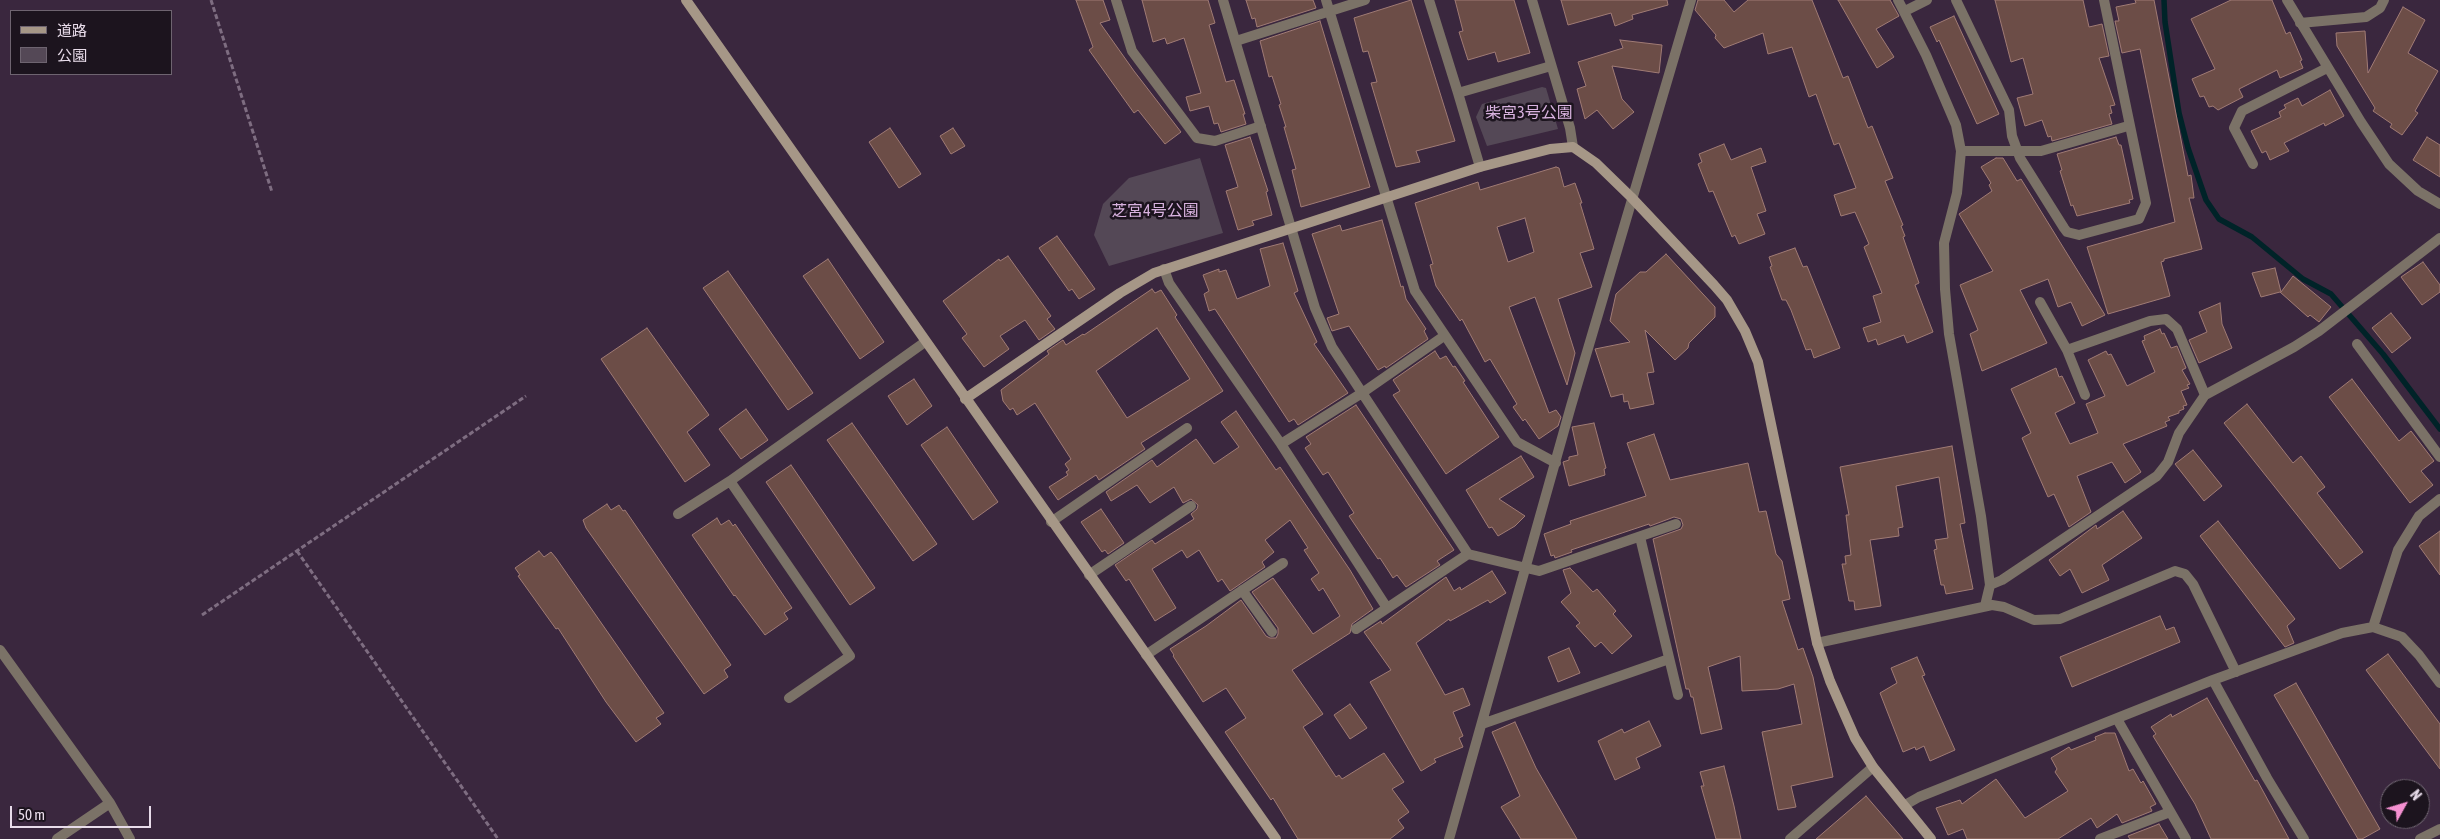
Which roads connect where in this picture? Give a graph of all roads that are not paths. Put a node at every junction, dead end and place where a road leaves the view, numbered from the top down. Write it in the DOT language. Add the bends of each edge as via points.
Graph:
graph roads {
  1 [pos="686,0"];
  2 [pos="1116,0"];
  3 [pos="1223,0"];
  4 [pos="1326,0"];
  5 [pos="1365,0"];
  6 [pos="1430,0"];
  7 [pos="1532,0"];
  8 [pos="1692,0"];
  9 [pos="1898,0"];
  10 [pos="1927,0"];
  11 [pos="1956,0"];
  12 [pos="2104,0"];
  13 [pos="2287,0"];
  14 [pos="2384,0"];
  15 [pos="1330,11"];
  16 [pos="1904,11"];
  17 [pos="2300,23"];
  18 [pos="1236,41"];
  19 [pos="1551,66"];
  20 [pos="2327,68"];
  21 [pos="1458,94"];
  22 [pos="1261,126"];
  23 [pos="2128,126"];
  24 [pos="1573,147"];
  25 [pos="1961,150"];
  26 [pos="2017,150"];
  27 [pos="2253,164"];
  28 [pos="1480,167"];
  29 [pos="1631,197"];
  30 [pos="1387,198"];
  31 [pos="2440,204"];
  32 [pos="1292,228"];
  33 [pos="2440,238"];
  34 [pos="1164,269"];
  35 [pos="2040,302"];
  36 [pos="1444,336"];
  37 [pos="925,342"];
  38 [pos="2357,344"];
  39 [pos="2067,350"];
  40 [pos="1362,393"];
  41 [pos="2085,394"];
  42 [pos="2205,395"];
  43 [pos="965,399"];
  44 [pos="1186,428"];
  45 [pos="1280,444"];
  46 [pos="2440,457"];
  47 [pos="1556,463"];
  48 [pos="730,480"];
  49 [pos="2440,499"];
  50 [pos="1191,506"];
  51 [pos="678,514"];
  52 [pos="1052,522"];
  53 [pos="1676,524"];
  54 [pos="1640,537"];
  55 [pos="1468,554"];
  56 [pos="1283,563"];
  57 [pos="1526,568"];
  58 [pos="1089,575"];
  59 [pos="1990,585"];
  60 [pos="1242,590"];
  61 [pos="1985,606"];
  62 [pos="1387,608"];
  63 [pos="2373,628"];
  64 [pos="1356,630"];
  65 [pos="1272,632"];
  66 [pos="1817,643"];
  67 [pos="0,650"];
  68 [pos="1146,655"];
  69 [pos="1669,659"];
  70 [pos="2236,672"];
  71 [pos="2213,680"];
  72 [pos="2440,683"];
  73 [pos="1678,695"];
  74 [pos="789,698"];
  75 [pos="2117,718"];
  76 [pos="1482,724"];
  77 [pos="1873,767"];
  78 [pos="110,803"];
  79 [pos="1905,805"];
  80 [pos="2170,812"];
  81 [pos="2440,829"];
  82 [pos="1927,837"];
  83 [pos="57,839"];
  84 [pos="130,839"];
  85 [pos="1276,839"];
  86 [pos="1449,839"];
  87 [pos="1790,839"];
  88 [pos="2100,839"];
  89 [pos="2186,839"];
  90 [pos="2304,839"];
  91 [pos="2420,839"];
  1 -- 37 [label="street"];
  2 -- 22 [label="street" via="1132,51 1197,138 1215,141"];
  3 -- 18 [label="street"];
  4 -- 15 [label="street"];
  5 -- 15 [label="street"];
  6 -- 21 [label="street"];
  7 -- 19 [label="street"];
  8 -- 29 [label="street"];
  9 -- 16 [label="street"];
  10 -- 16 [label="street"];
  11 -- 26 [label="street" via="2009,110"];
  12 -- 23 [label="street"];
  13 -- 17 [label="street"];
  14 -- 17 [label="street" via="2380,8 2366,16"];
  15 -- 18 [label="street"];
  15 -- 30 [label="street"];
  16 -- 25 [label="street" via="1956,125"];
  17 -- 20 [label="street"];
  18 -- 22 [label="street"];
  19 -- 21 [label="street"];
  19 -- 24 [label="street"];
  20 -- 27 [label="street" via="2242,111 2234,128"];
  20 -- 31 [label="street" via="2389,164 2418,191"];
  21 -- 28 [label="street"];
  22 -- 32 [label="street"];
  23 -- 26 [label="street" via="2041,151"];
  23 -- 26 [label="street" via="2146,203 2142,215 2135,221 2085,234 2066,232"];
  24 -- 28 [label="street" via="1550,149"];
  24 -- 29 [label="street" via="1596,163"];
  25 -- 26 [label="street"];
  25 -- 59 [label="street" via="1957,193 1944,243 1946,304"];
  28 -- 30 [label="street"];
  29 -- 47 [label="street"];
  29 -- 66 [label="street" via="1723,296 1752,346"];
  30 -- 32 [label="street"];
  30 -- 36 [label="street" via="1415,291"];
  32 -- 34 [label="street"];
  32 -- 40 [label="street" via="1324,329"];
  33 -- 42 [label="street" via="2319,331"];
  34 -- 43 [label="street" via="1120,293"];
  34 -- 45 [label="street" via="1169,283"];
  35 -- 39 [label="street"];
  36 -- 40 [label="street"];
  36 -- 47 [label="street" via="1516,442"];
  37 -- 43 [label="street"];
  37 -- 48 [label="street"];
  38 -- 46 [label="street"];
  39 -- 41 [label="street"];
  39 -- 42 [label="street" via="2150,321 2166,319 2177,329"];
  40 -- 45 [label="street"];
  40 -- 55 [label="street"];
  42 -- 59 [label="street" via="2179,433 2168,462 2157,476"];
  43 -- 52 [label="street"];
  44 -- 52 [label="street"];
  45 -- 62 [label="street"];
  47 -- 57 [label="street"];
  48 -- 51 [label="street"];
  48 -- 74 [label="street" via="850,656"];
  49 -- 63 [label="street" via="2419,516 2398,550"];
  50 -- 58 [label="street"];
  52 -- 58 [label="street"];
  53 -- 54 [label="street"];
  54 -- 57 [label="street" via="1543,570"];
  54 -- 69 [label="street"];
  55 -- 57 [label="street"];
  55 -- 62 [label="street"];
  56 -- 60 [label="street"];
  57 -- 76 [label="street"];
  58 -- 68 [label="street"];
  59 -- 61 [label="street"];
  60 -- 65 [label="street"];
  60 -- 68 [label="street"];
  61 -- 66 [label="street"];
  61 -- 70 [label="street" via="2004,607 2034,620 2050,621 2170,573 2180,572 2193,584"];
  62 -- 64 [label="street"];
  63 -- 70 [label="street" via="2342,633"];
  63 -- 72 [label="street" via="2393,633 2409,642"];
  66 -- 77 [label="street" via="1846,720"];
  67 -- 78 [label="street"];
  68 -- 85 [label="street"];
  69 -- 73 [label="street"];
  69 -- 76 [label="street"];
  70 -- 71 [label="street"];
  71 -- 75 [label="street"];
  71 -- 90 [label="street"];
  75 -- 79 [label="street" via="1919,796"];
  75 -- 80 [label="street"];
  76 -- 86 [label="street"];
  77 -- 79 [label="street"];
  77 -- 87 [label="street"];
  78 -- 83 [label="street"];
  78 -- 84 [label="street"];
  79 -- 82 [label="street"];
  80 -- 88 [label="street"];
  80 -- 89 [label="street"];
  81 -- 91 [label="street"];
}
